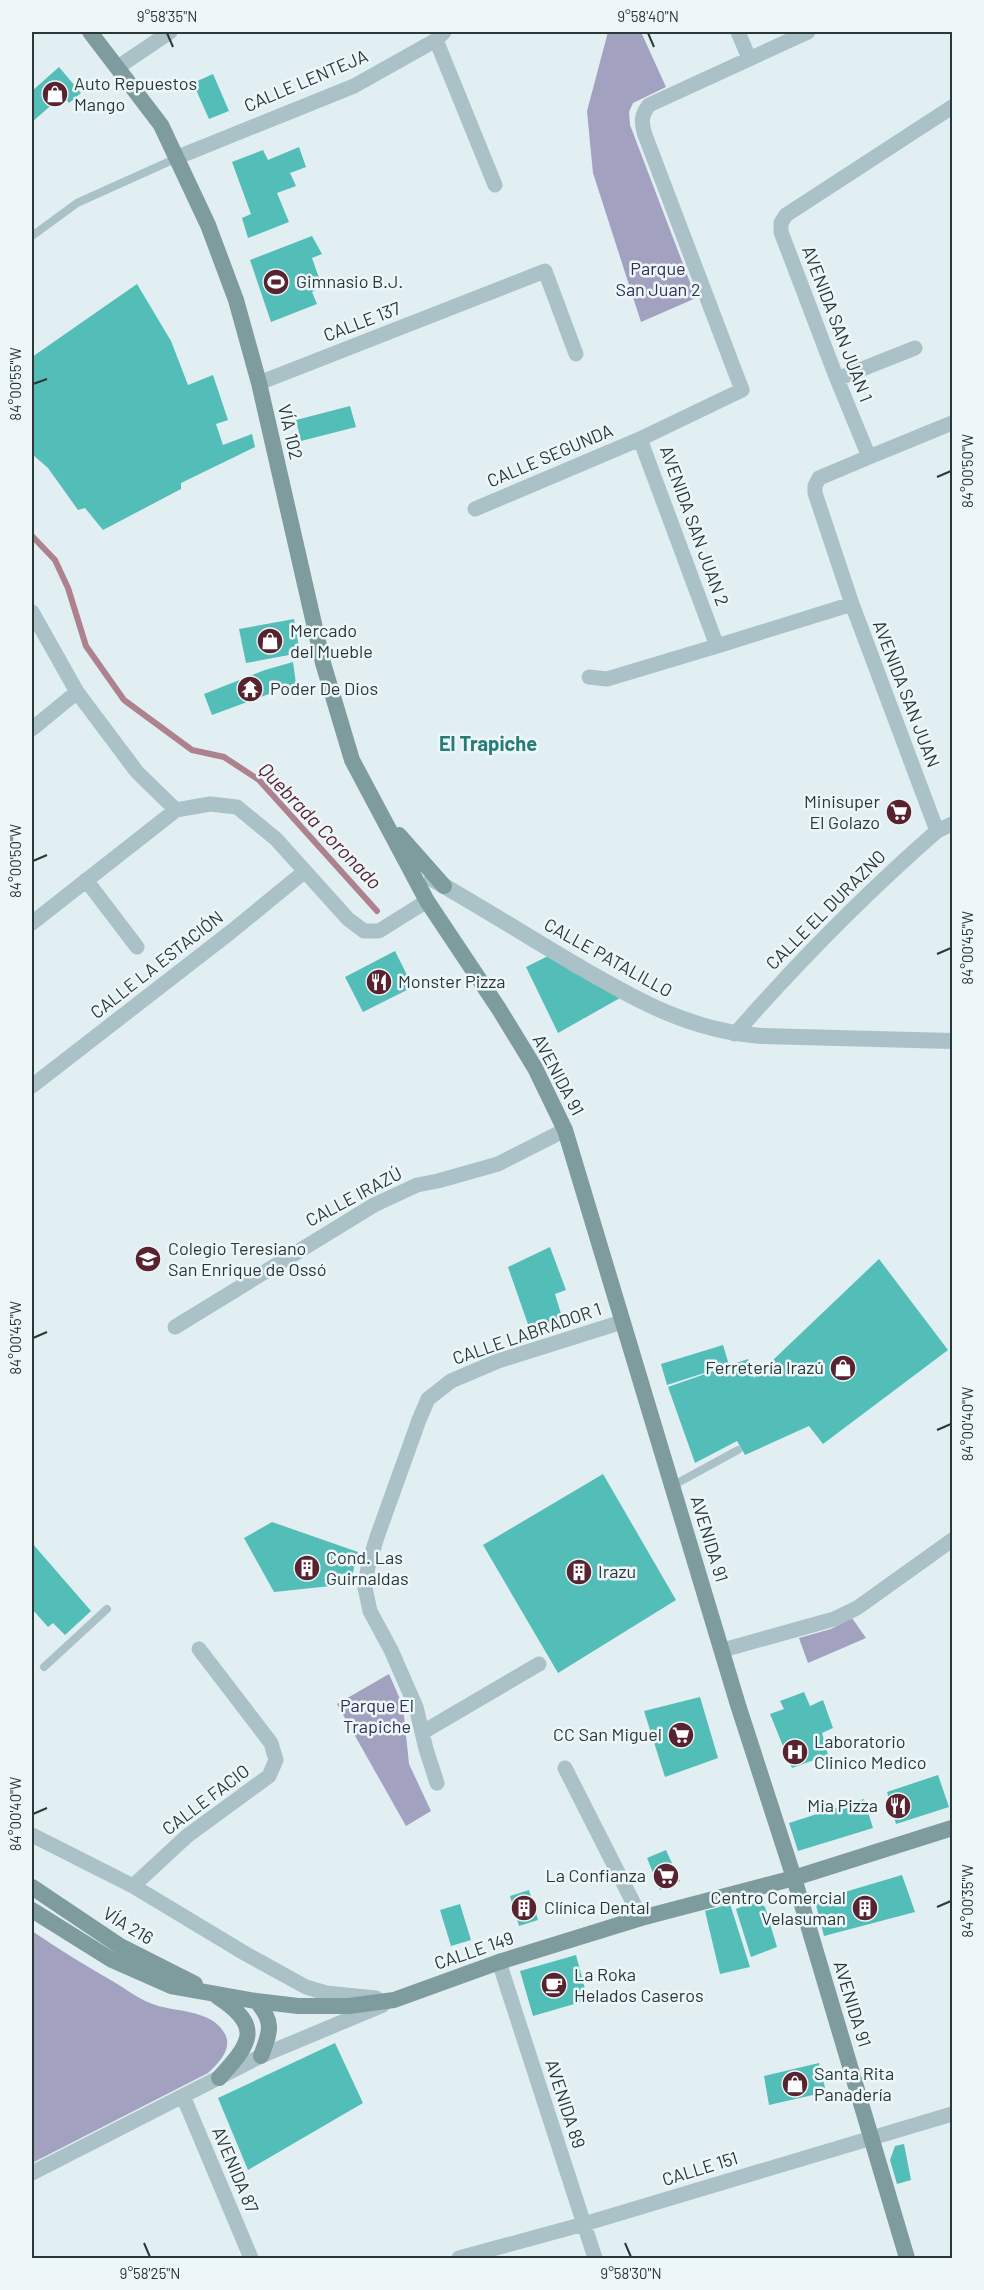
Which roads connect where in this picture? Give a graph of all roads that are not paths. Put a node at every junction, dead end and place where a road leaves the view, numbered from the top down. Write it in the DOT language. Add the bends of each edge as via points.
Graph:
graph roads {
  1 [pos="90,32"];
  2 [pos="170,32"];
  3 [pos="738,32"];
  4 [pos="808,32"];
  5 [pos="440,36"];
  6 [pos="749,58"];
  7 [pos="118,67"];
  8 [pos="952,107"];
  9 [pos="178,158"];
  10 [pos="495,185"];
  11 [pos="32,237"];
  12 [pos="915,348"];
  13 [pos="576,354"];
  14 [pos="837,379"];
  15 [pos="259,383"];
  16 [pos="952,423"];
  17 [pos="640,439"];
  18 [pos="869,457"];
  19 [pos="475,509"];
  20 [pos="852,604"];
  21 [pos="32,612"];
  22 [pos="717,646"];
  23 [pos="590,676"];
  24 [pos="77,692"];
  25 [pos="32,729"];
  26 [pos="376,804"];
  27 [pos="176,810"];
  28 [pos="952,824"];
  29 [pos="937,831"];
  30 [pos="405,863"];
  31 [pos="304,872"];
  32 [pos="86,880"];
  33 [pos="444,886"];
  34 [pos="427,901"];
  35 [pos="32,922"];
  36 [pos="137,947"];
  37 [pos="735,1034"];
  38 [pos="952,1041"];
  39 [pos="32,1086"];
  40 [pos="565,1130"];
  41 [pos="622,1322"];
  42 [pos="175,1327"];
  43 [pos="738,1450"];
  44 [pos="672,1486"];
  45 [pos="952,1540"];
  46 [pos="107,1609"];
  47 [pos="199,1649"];
  48 [pos="723,1650"];
  49 [pos="539,1664"];
  50 [pos="44,1667"];
  51 [pos="423,1731"];
  52 [pos="566,1768"];
  53 [pos="437,1783"];
  54 [pos="952,1828"];
  55 [pos="32,1835"];
  56 [pos="794,1878"];
  57 [pos="133,1886"];
  58 [pos="32,1887"];
  59 [pos="32,1910"];
  60 [pos="640,1918"];
  61 [pos="499,1962"];
  62 [pos="209,1992"];
  63 [pos="394,2000"];
  64 [pos="256,2001"];
  65 [pos="261,2056"];
  66 [pos="219,2078"];
  67 [pos="183,2096"];
  68 [pos="952,2114"];
  69 [pos="871,2138"];
  70 [pos="32,2173"];
  71 [pos="584,2224"];
  72 [pos="251,2259"];
  73 [pos="459,2259"];
  74 [pos="595,2259"];
  75 [pos="907,2259"];
  1 -- 7 [label="main road, VÍA 102"];
  2 -- 7 [label="street"];
  3 -- 6 [label="street"];
  4 -- 6 [label="street, AVENIDA SAN JUAN 2"];
  5 -- 9 [label="street, CALLE LENTEJA" via="354,86"];
  5 -- 10 [label="street"];
  6 -- 17 [label="street, AVENIDA SAN JUAN 2" via="649,105 643,113 641,124 742,390"];
  7 -- 9 [label="main road, VÍA 102" via="161,125"];
  8 -- 14 [label="street, AVENIDA SAN JUAN 1" via="786,215 780,223"];
  9 -- 11 [label="lane" via="77,204"];
  9 -- 15 [label="main road, VÍA 102" via="236,300"];
  12 -- 14 [label="street"];
  13 -- 15 [label="street, CALLE 137" via="545,271"];
  14 -- 18 [label="street, AVENIDA SAN JUAN 1"];
  15 -- 26 [label="main road, VÍA 102" via="322,663 352,760"];
  16 -- 18 [label="street"];
  17 -- 19 [label="street, CALLE SEGUNDA"];
  17 -- 22 [label="street, AVENIDA SAN JUAN 2"];
  18 -- 20 [label="street" via="819,478 815,486"];
  20 -- 22 [label="street"];
  20 -- 29 [label="street, AVENIDA SAN JUAN"];
  21 -- 24 [label="street"];
  22 -- 23 [label="street" via="607,679"];
  24 -- 25 [label="street"];
  24 -- 27 [label="street" via="137,772"];
  26 -- 30 [label="main road, VÍA 102"];
  26 -- 33 [label="main road"];
  27 -- 31 [label="street" via="210,804 237,807 276,839"];
  27 -- 32 [label="street"];
  28 -- 29 [label="street, CALLE EL DURAZNO"];
  29 -- 37 [label="street, CALLE EL DURAZNO" via="842,919"];
  30 -- 33 [label="street, CALLE PATALILLO"];
  30 -- 34 [label="main road, AVENIDA 91"];
  31 -- 34 [label="street" via="364,931 379,931"];
  31 -- 39 [label="street, CALLE LA ESTACIÓN"];
  32 -- 35 [label="street"];
  32 -- 36 [label="street"];
  33 -- 37 [label="street, CALLE PATALILLO" via="644,1004 708,1029"];
  34 -- 40 [label="main road, AVENIDA 91" via="529,1058"];
  37 -- 38 [label="street, CALLE PATALILLO"];
  40 -- 41 [label="main road, AVENIDA 91"];
  40 -- 42 [label="street, CALLE IRAZÚ" via="498,1164 417,1185 375,1205"];
  41 -- 44 [label="main road, AVENIDA 91"];
  41 -- 51 [label="street, CALLE LABRADOR 1" via="498,1361 451,1380 428,1399 377,1537 365,1588 370,1611 405,1681"];
  43 -- 44 [label="lane"];
  44 -- 48 [label="main road, AVENIDA 91"];
  45 -- 48 [label="street" via="857,1608 834,1619"];
  46 -- 50 [label="lane"];
  47 -- 57 [label="street, CALLE FACIO" via="271,1743 276,1760 269,1776 187,1836"];
  48 -- 56 [label="main road, AVENIDA 91"];
  49 -- 51 [label="street"];
  51 -- 53 [label="street, CALLE LABRADOR 1"];
  52 -- 60 [label="street"];
  54 -- 56 [label="main road, CALLE 149"];
  55 -- 57 [label="street"];
  56 -- 60 [label="main road, CALLE 149"];
  56 -- 69 [label="main road, AVENIDA 91"];
  57 -- 63 [label="street" via="306,1987 326,1993"];
  58 -- 62 [label="main road, VÍA 216" via="120,1946"];
  59 -- 62 [label="main road, VÍA 216" via="112,1960 171,1986"];
  60 -- 61 [label="main road, CALLE 149"];
  61 -- 63 [label="main road, CALLE 149"];
  61 -- 71 [label="street, AVENIDA 89"];
  62 -- 64 [label="main road, VÍA 216"];
  62 -- 66 [label="main road" via="237,2009 247,2024 247,2040 239,2056"];
  63 -- 64 [label="main road, VÍA 216" via="328,2007"];
  63 -- 65 [label="street, CALLE 149"];
  64 -- 65 [label="main road" via="264,2010 270,2031"];
  65 -- 66 [label="street, CALLE 149"];
  66 -- 67 [label="street, CALLE 149"];
  67 -- 70 [label="street, CALLE 149"];
  67 -- 72 [label="street, AVENIDA 87"];
  68 -- 69 [label="street, CALLE 151"];
  69 -- 71 [label="street, CALLE 151"];
  69 -- 75 [label="main road, AVENIDA 91"];
  71 -- 73 [label="street, CALLE 151"];
  71 -- 74 [label="street, AVENIDA 89"];
}
